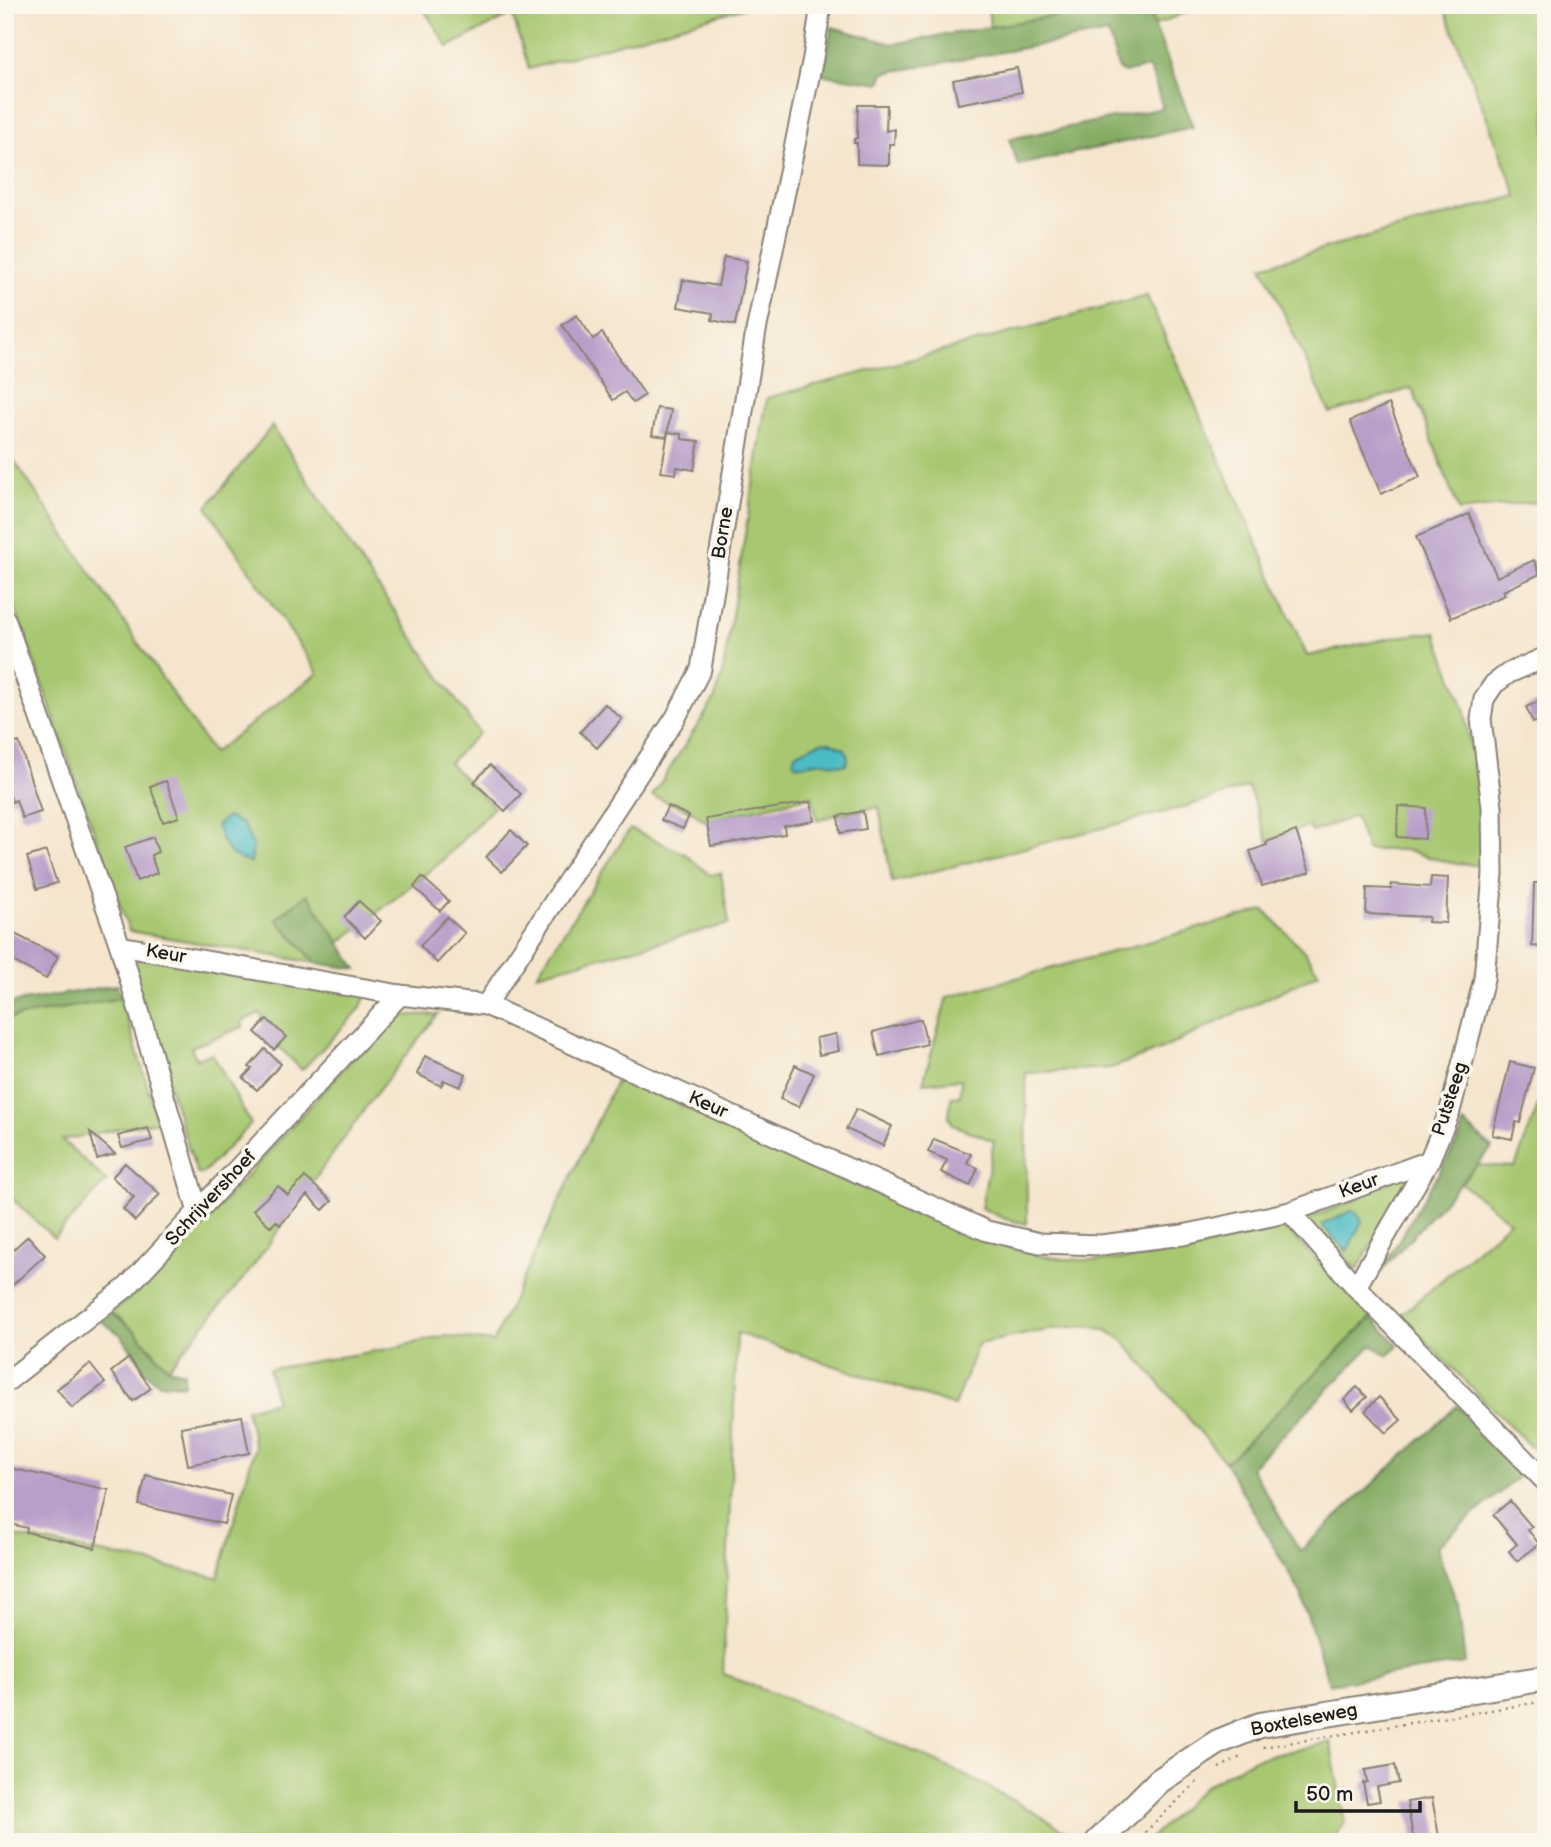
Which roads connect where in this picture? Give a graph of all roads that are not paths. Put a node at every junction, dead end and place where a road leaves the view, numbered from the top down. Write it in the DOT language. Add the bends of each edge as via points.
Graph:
graph roads {
  1 [pos="821,5"];
  2 [pos="5,619"];
  3 [pos="1546,657"];
  4 [pos="120,946"];
  5 [pos="400,995"];
  6 [pos="486,1005"];
  7 [pos="1429,1161"];
  8 [pos="198,1212"];
  9 [pos="1290,1212"];
  10 [pos="1356,1287"];
  11 [pos="5,1383"];
  12 [pos="1546,1482"];
  13 [pos="1546,1678"];
  14 [pos="1098,1842"];
  1 -- 6 [label="street, Borne" via="756,331 701,669 676,717"];
  2 -- 4 [label="street, Keur"];
  3 -- 7 [label="street, Putsteeg" via="1509,673 1494,684 1485,699 1481,719 1492,807 1493,874 1484,979 1450,1111"];
  4 -- 5 [label="street, Keur"];
  4 -- 8 [label="street, Keur"];
  5 -- 6 [label="street, Keur"];
  5 -- 8 [label="street, Schrijvershoef"];
  6 -- 9 [label="street, Keur" via="987,1231 1040,1243 1101,1245 1183,1235"];
  7 -- 9 [label="street, Keur"];
  7 -- 10 [label="street, Putsteeg"];
  8 -- 11 [label="street, Schrijvershoef" via="127,1287"];
  9 -- 10 [label="street"];
  10 -- 12 [label="street"];
  13 -- 14 [label="main road, Boxtelseweg" via="1260,1725 1217,1742 1159,1781"];
}
